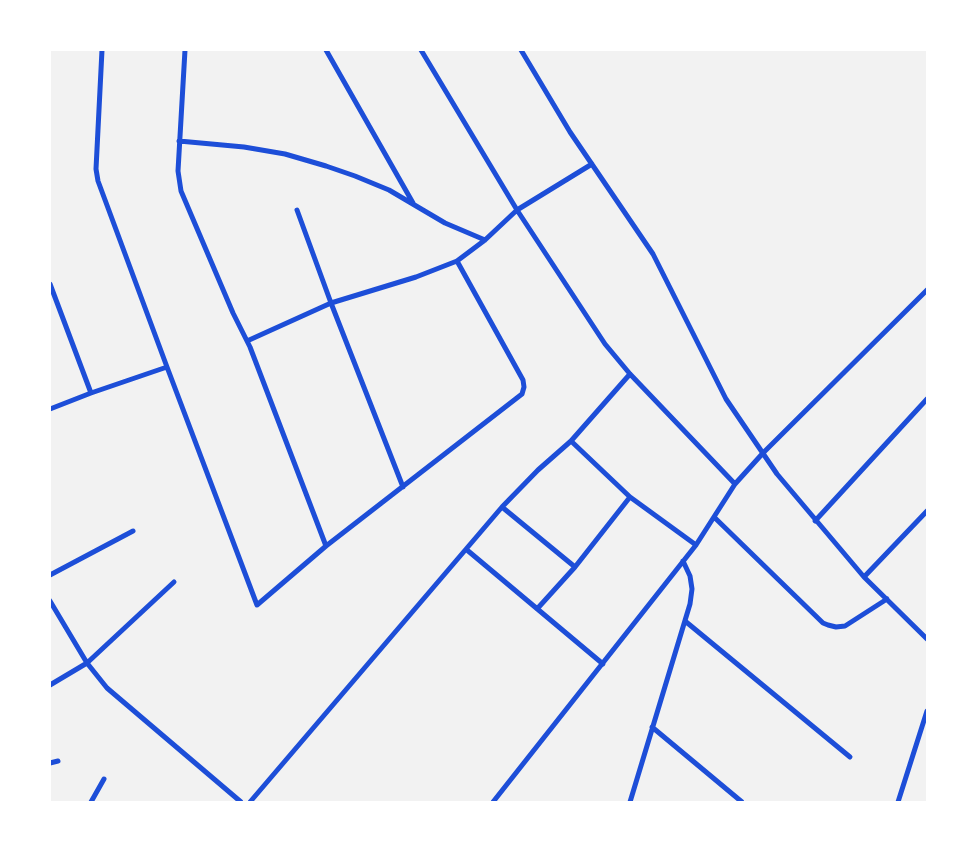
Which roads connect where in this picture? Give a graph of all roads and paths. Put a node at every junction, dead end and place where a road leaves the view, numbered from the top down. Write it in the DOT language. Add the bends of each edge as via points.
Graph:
graph roads {
  1 [pos="102,50"];
  2 [pos="185,50"];
  3 [pos="326,50"];
  4 [pos="421,50"];
  5 [pos="521,50"];
  6 [pos="179,141"];
  7 [pos="592,164"];
  8 [pos="414,204"];
  9 [pos="297,210"];
  10 [pos="516,210"];
  11 [pos="485,240"];
  12 [pos="457,261"];
  13 [pos="50,284"];
  14 [pos="927,290"];
  15 [pos="331,303"];
  16 [pos="247,341"];
  17 [pos="167,367"];
  18 [pos="630,374"];
  19 [pos="91,392"];
  20 [pos="927,399"];
  21 [pos="50,409"];
  22 [pos="571,440"];
  23 [pos="763,453"];
  24 [pos="735,484"];
  25 [pos="403,487"];
  26 [pos="630,497"];
  27 [pos="502,507"];
  28 [pos="927,511"];
  29 [pos="714,516"];
  30 [pos="815,521"];
  31 [pos="133,531"];
  32 [pos="696,545"];
  33 [pos="326,546"];
  34 [pos="466,550"];
  35 [pos="683,561"];
  36 [pos="575,566"];
  37 [pos="50,575"];
  38 [pos="864,577"];
  39 [pos="174,582"];
  40 [pos="887,599"];
  41 [pos="50,601"];
  42 [pos="537,609"];
  43 [pos="685,621"];
  44 [pos="926,637"];
  45 [pos="88,663"];
  46 [pos="603,664"];
  47 [pos="50,685"];
  48 [pos="927,710"];
  49 [pos="652,727"];
  50 [pos="850,757"];
  51 [pos="58,761"];
  52 [pos="50,763"];
  53 [pos="104,779"];
  54 [pos="91,802"];
  55 [pos="241,802"];
  56 [pos="250,802"];
  57 [pos="493,802"];
  58 [pos="630,802"];
  59 [pos="742,802"];
  60 [pos="898,802"];
  1 -- 17 [label="street" via="97,175"];
  2 -- 6 [label="street"];
  3 -- 8 [label="street"];
  4 -- 10 [label="street"];
  5 -- 7 [label="street"];
  6 -- 8 [label="street" via="286,154 355,176"];
  6 -- 16 [label="street" via="181,191"];
  7 -- 10 [label="street"];
  7 -- 23 [label="street" via="653,254 726,399"];
  8 -- 11 [label="street"];
  9 -- 15 [label="street"];
  10 -- 11 [label="street"];
  10 -- 18 [label="street" via="605,344"];
  11 -- 12 [label="street"];
  12 -- 15 [label="street"];
  12 -- 25 [label="street" via="524,387 522,394"];
  13 -- 19 [label="street"];
  14 -- 23 [label="street"];
  15 -- 16 [label="street"];
  15 -- 25 [label="street"];
  16 -- 33 [label="street"];
  17 -- 19 [label="street"];
  17 -- 33 [label="street" via="257,605"];
  18 -- 22 [label="street"];
  18 -- 24 [label="street"];
  19 -- 21 [label="street"];
  20 -- 30 [label="street"];
  22 -- 26 [label="street"];
  22 -- 27 [label="street"];
  23 -- 24 [label="street"];
  23 -- 30 [label="street"];
  24 -- 29 [label="street"];
  25 -- 33 [label="street"];
  26 -- 32 [label="street"];
  26 -- 36 [label="street"];
  27 -- 34 [label="street"];
  27 -- 36 [label="street"];
  28 -- 38 [label="street"];
  29 -- 32 [label="street"];
  29 -- 40 [label="street" via="823,623 836,628 845,626"];
  30 -- 38 [label="street"];
  31 -- 37 [label="street"];
  32 -- 35 [label="street"];
  34 -- 42 [label="street"];
  34 -- 56 [label="street"];
  35 -- 43 [label="street" via="692,589"];
  35 -- 46 [label="street"];
  36 -- 42 [label="street"];
  38 -- 40 [label="street"];
  39 -- 45 [label="street"];
  40 -- 44 [label="street"];
  41 -- 45 [label="street"];
  42 -- 46 [label="street"];
  43 -- 49 [label="street"];
  43 -- 50 [label="street"];
  45 -- 47 [label="street"];
  45 -- 55 [label="street" via="107,688"];
  46 -- 57 [label="street"];
  48 -- 60 [label="street"];
  49 -- 58 [label="street"];
  49 -- 59 [label="street"];
  51 -- 52 [label="street"];
  53 -- 54 [label="street"];
}
